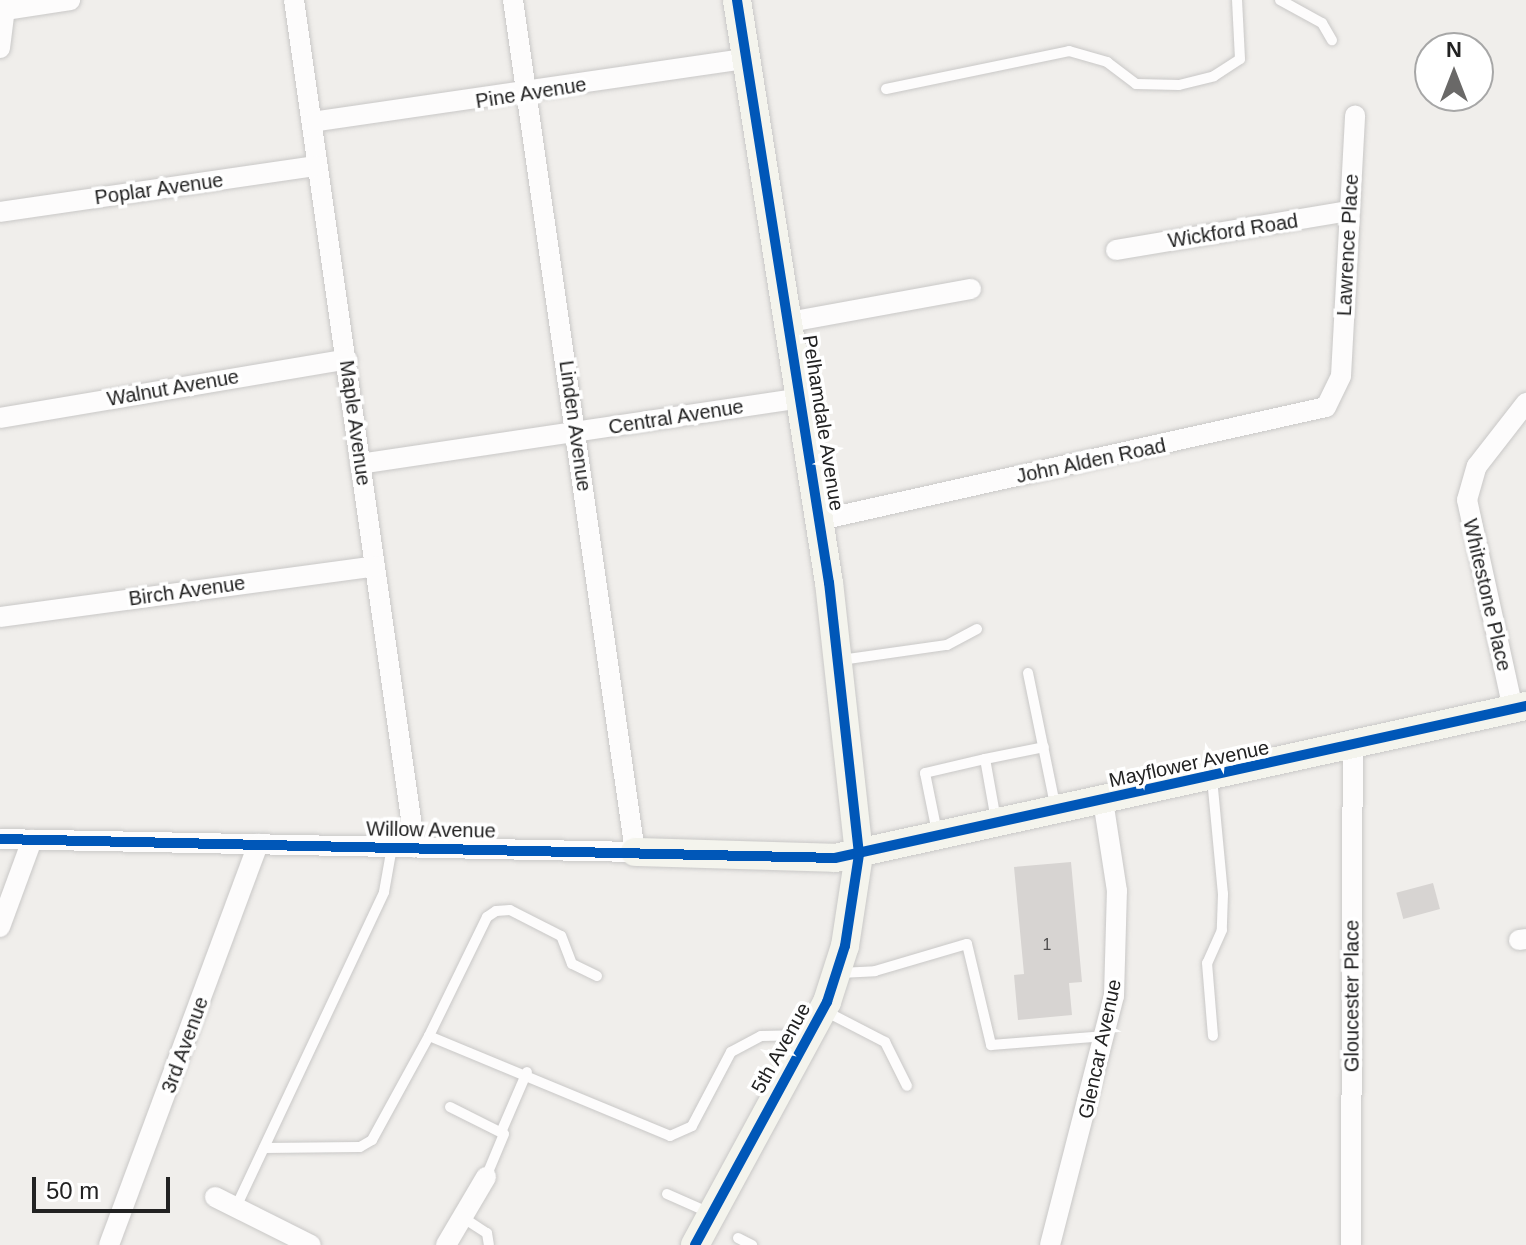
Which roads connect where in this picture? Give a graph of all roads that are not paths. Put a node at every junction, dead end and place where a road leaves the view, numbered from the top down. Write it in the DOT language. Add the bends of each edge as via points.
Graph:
graph roads {
  1 [pos="70,0"];
  2 [pos="294,0"];
  3 [pos="513,0"];
  4 [pos="737,0"];
  5 [pos="1237,0"];
  6 [pos="1280,0"];
  7 [pos="6,5"];
  8 [pos="1332,40"];
  9 [pos="0,48"];
  10 [pos="749,58"];
  11 [pos="886,89"];
  12 [pos="527,95"];
  13 [pos="1355,115"];
  14 [pos="312,122"];
  15 [pos="317,166"];
  16 [pos="1350,211"];
  17 [pos="0,212"];
  18 [pos="1116,250"];
  19 [pos="971,289"];
  20 [pos="789,322"];
  21 [pos="347,359"];
  22 [pos="1341,376"];
  23 [pos="801,398"];
  24 [pos="1526,403"];
  25 [pos="0,418"];
  26 [pos="576,433"];
  27 [pos="360,464"];
  28 [pos="820,520"];
  29 [pos="375,566"];
  30 [pos="0,617"];
  31 [pos="977,629"];
  32 [pos="839,661"];
  33 [pos="1028,673"];
  34 [pos="1519,707"];
  35 [pos="1353,746"];
  36 [pos="1044,747"];
  37 [pos="985,759"];
  38 [pos="1212,778"];
  39 [pos="1103,801"];
  40 [pos="1056,811"];
  41 [pos="997,824"];
  42 [pos="938,836"];
  43 [pos="1,840"];
  44 [pos="32,840"];
  45 [pos="258,844"];
  46 [pos="392,847"];
  47 [pos="415,847"];
  48 [pos="635,852"];
  49 [pos="859,854"];
  50 [pos="0,927"];
  51 [pos="838,974"];
  52 [pos="597,976"];
  53 [pos="822,1010"];
  54 [pos="429,1036"];
  55 [pos="808,1036"];
  56 [pos="1106,1036"];
  57 [pos="1213,1036"];
  58 [pos="527,1072"];
  59 [pos="907,1086"];
  60 [pos="450,1107"];
  61 [pos="502,1130"];
  62 [pos="264,1148"];
  63 [pos="486,1177"];
  64 [pos="667,1194"];
  65 [pos="215,1197"];
  66 [pos="236,1207"];
  67 [pos="712,1213"];
  68 [pos="462,1217"];
  69 [pos="738,1238"];
  70 [pos="109,1245"];
  71 [pos="311,1245"];
  72 [pos="446,1245"];
  73 [pos="489,1245"];
  74 [pos="695,1245"];
  75 [pos="752,1245"];
  76 [pos="1050,1245"];
  77 [pos="1351,1245"];
  1 -- 7 [label="street"];
  2 -- 14 [label="street, Maple Avenue"];
  3 -- 12 [label="street, Linden Avenue"];
  4 -- 10 [label="street, Pelhamdale Avenue"];
  5 -- 11 [label="lane" via="1240,59 1203,79 1136,84 1107,62 1069,51"];
  6 -- 8 [label="lane" via="1322,23"];
  7 -- 9 [label="street"];
  10 -- 12 [label="street, Pine Avenue"];
  10 -- 20 [label="street, Pelhamdale Avenue"];
  12 -- 14 [label="street, Pine Avenue"];
  12 -- 26 [label="street, Linden Avenue"];
  13 -- 16 [label="street, Lawrence Place"];
  14 -- 15 [label="street, Maple Avenue"];
  15 -- 17 [label="street, Poplar Avenue"];
  15 -- 21 [label="street, Maple Avenue"];
  16 -- 18 [label="street, Wickford Road"];
  16 -- 22 [label="street, Lawrence Place"];
  19 -- 20 [label="street"];
  20 -- 23 [label="street, Pelhamdale Avenue"];
  21 -- 25 [label="street, Walnut Avenue"];
  21 -- 27 [label="street, Maple Avenue"];
  22 -- 28 [label="street, John Alden Road" via="1326,407 1311,413"];
  23 -- 26 [label="street, Central Avenue"];
  23 -- 28 [label="street, Pelhamdale Avenue"];
  24 -- 34 [label="street, Whitestone Place" via="1477,466 1467,500"];
  26 -- 27 [label="street, Central Avenue"];
  26 -- 48 [label="street, Linden Avenue"];
  27 -- 29 [label="street, Maple Avenue"];
  28 -- 32 [label="street, Pelhamdale Avenue"];
  29 -- 30 [label="street, Birch Avenue"];
  29 -- 47 [label="street, Maple Avenue"];
  31 -- 32 [label="lane" via="947,645"];
  32 -- 49 [label="street, Pelhamdale Avenue"];
  33 -- 36 [label="lane"];
  34 -- 35 [label="street, Mayflower Avenue"];
  35 -- 38 [label="street, Mayflower Avenue"];
  35 -- 77 [label="street, Gloucester Place"];
  36 -- 37 [label="lane"];
  36 -- 40 [label="lane"];
  37 -- 41 [label="lane"];
  37 -- 42 [label="lane" via="925,773"];
  38 -- 39 [label="street, Mayflower Avenue"];
  38 -- 57 [label="lane" via="1223,894 1222,930 1207,963"];
  39 -- 40 [label="street, Mayflower Avenue"];
  39 -- 56 [label="street, Glencar Avenue" via="1119,948"];
  40 -- 41 [label="street, Mayflower Avenue"];
  41 -- 42 [label="street, Mayflower Avenue"];
  42 -- 49 [label="street, Mayflower Avenue"];
  43 -- 44 [label="street, Willow Avenue"];
  44 -- 45 [label="street, Willow Avenue"];
  44 -- 50 [label="street"];
  45 -- 46 [label="street, Willow Avenue"];
  45 -- 70 [label="street, 3rd Avenue"];
  46 -- 47 [label="street, Willow Avenue"];
  46 -- 62 [label="lane" via="384,892"];
  47 -- 48 [label="street, Willow Avenue"];
  48 -- 49 [label="street, Willow Avenue"];
  49 -- 51 [label="street, 5th Avenue"];
  51 -- 53 [label="street, 5th Avenue"];
  51 -- 56 [label="lane" via="875,971 967,944 991,1045"];
  52 -- 54 [label="lane" via="572,964 561,936 510,910 496,911 487,917"];
  53 -- 55 [label="street, 5th Avenue"];
  53 -- 59 [label="lane" via="885,1042"];
  54 -- 58 [label="lane" via="494,1067"];
  54 -- 62 [label="lane" via="372,1140 360,1147"];
  55 -- 58 [label="lane" via="761,1036 731,1052 692,1126 681,1135"];
  55 -- 67 [label="street, 5th Avenue"];
  56 -- 76 [label="street, Glencar Avenue"];
  58 -- 61 [label="lane"];
  60 -- 61 [label="lane"];
  61 -- 63 [label="lane"];
  62 -- 66 [label="lane"];
  63 -- 68 [label="street"];
  64 -- 67 [label="lane"];
  65 -- 66 [label="street"];
  66 -- 71 [label="street"];
  67 -- 74 [label="street, 5th Avenue"];
  68 -- 72 [label="street"];
  68 -- 73 [label="lane" via="487,1233"];
  69 -- 75 [label="lane"];
}
